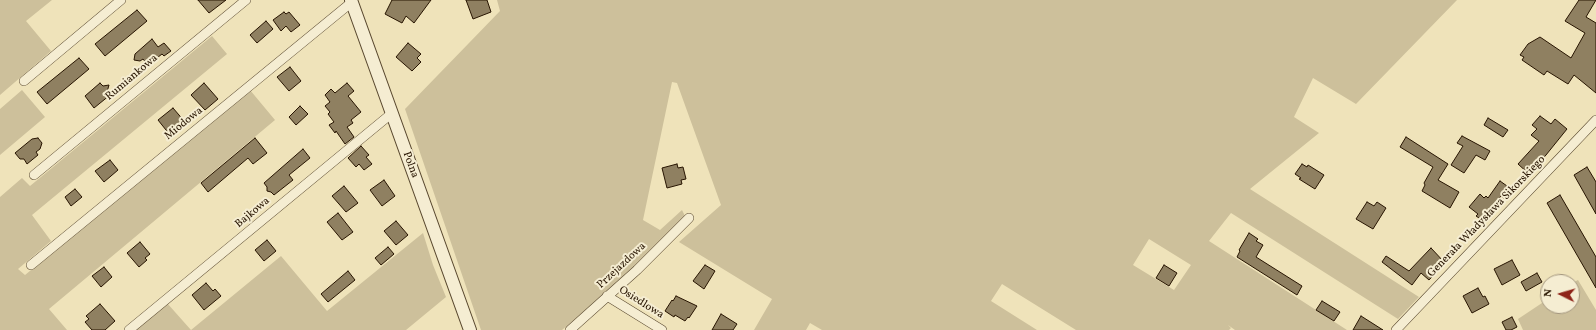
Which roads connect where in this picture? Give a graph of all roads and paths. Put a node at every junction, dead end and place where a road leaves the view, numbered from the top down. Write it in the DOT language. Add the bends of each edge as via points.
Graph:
graph roads {
  1 [pos="121,0"];
  2 [pos="246,0"];
  3 [pos="352,1"];
  4 [pos="24,82"];
  5 [pos="391,114"];
  6 [pos="1596,120"];
  7 [pos="34,175"];
  8 [pos="689,218"];
  9 [pos="31,265"];
  10 [pos="607,296"];
  11 [pos="129,330"];
  12 [pos="470,330"];
  13 [pos="570,330"];
  14 [pos="662,330"];
  15 [pos="1396,330"];
  1 -- 4 [label="street"];
  2 -- 7 [label="street, Rumiankowa"];
  3 -- 5 [label="street, Polna"];
  3 -- 9 [label="street, Miodowa"];
  5 -- 11 [label="street, Bajkowa"];
  5 -- 12 [label="street, Polna"];
  6 -- 15 [label="street, Generała Władysława Sikorskiego"];
  8 -- 10 [label="street, Przejazdowa"];
  10 -- 13 [label="street, Przejazdowa"];
  10 -- 14 [label="street, Osiedlowa"];
}
